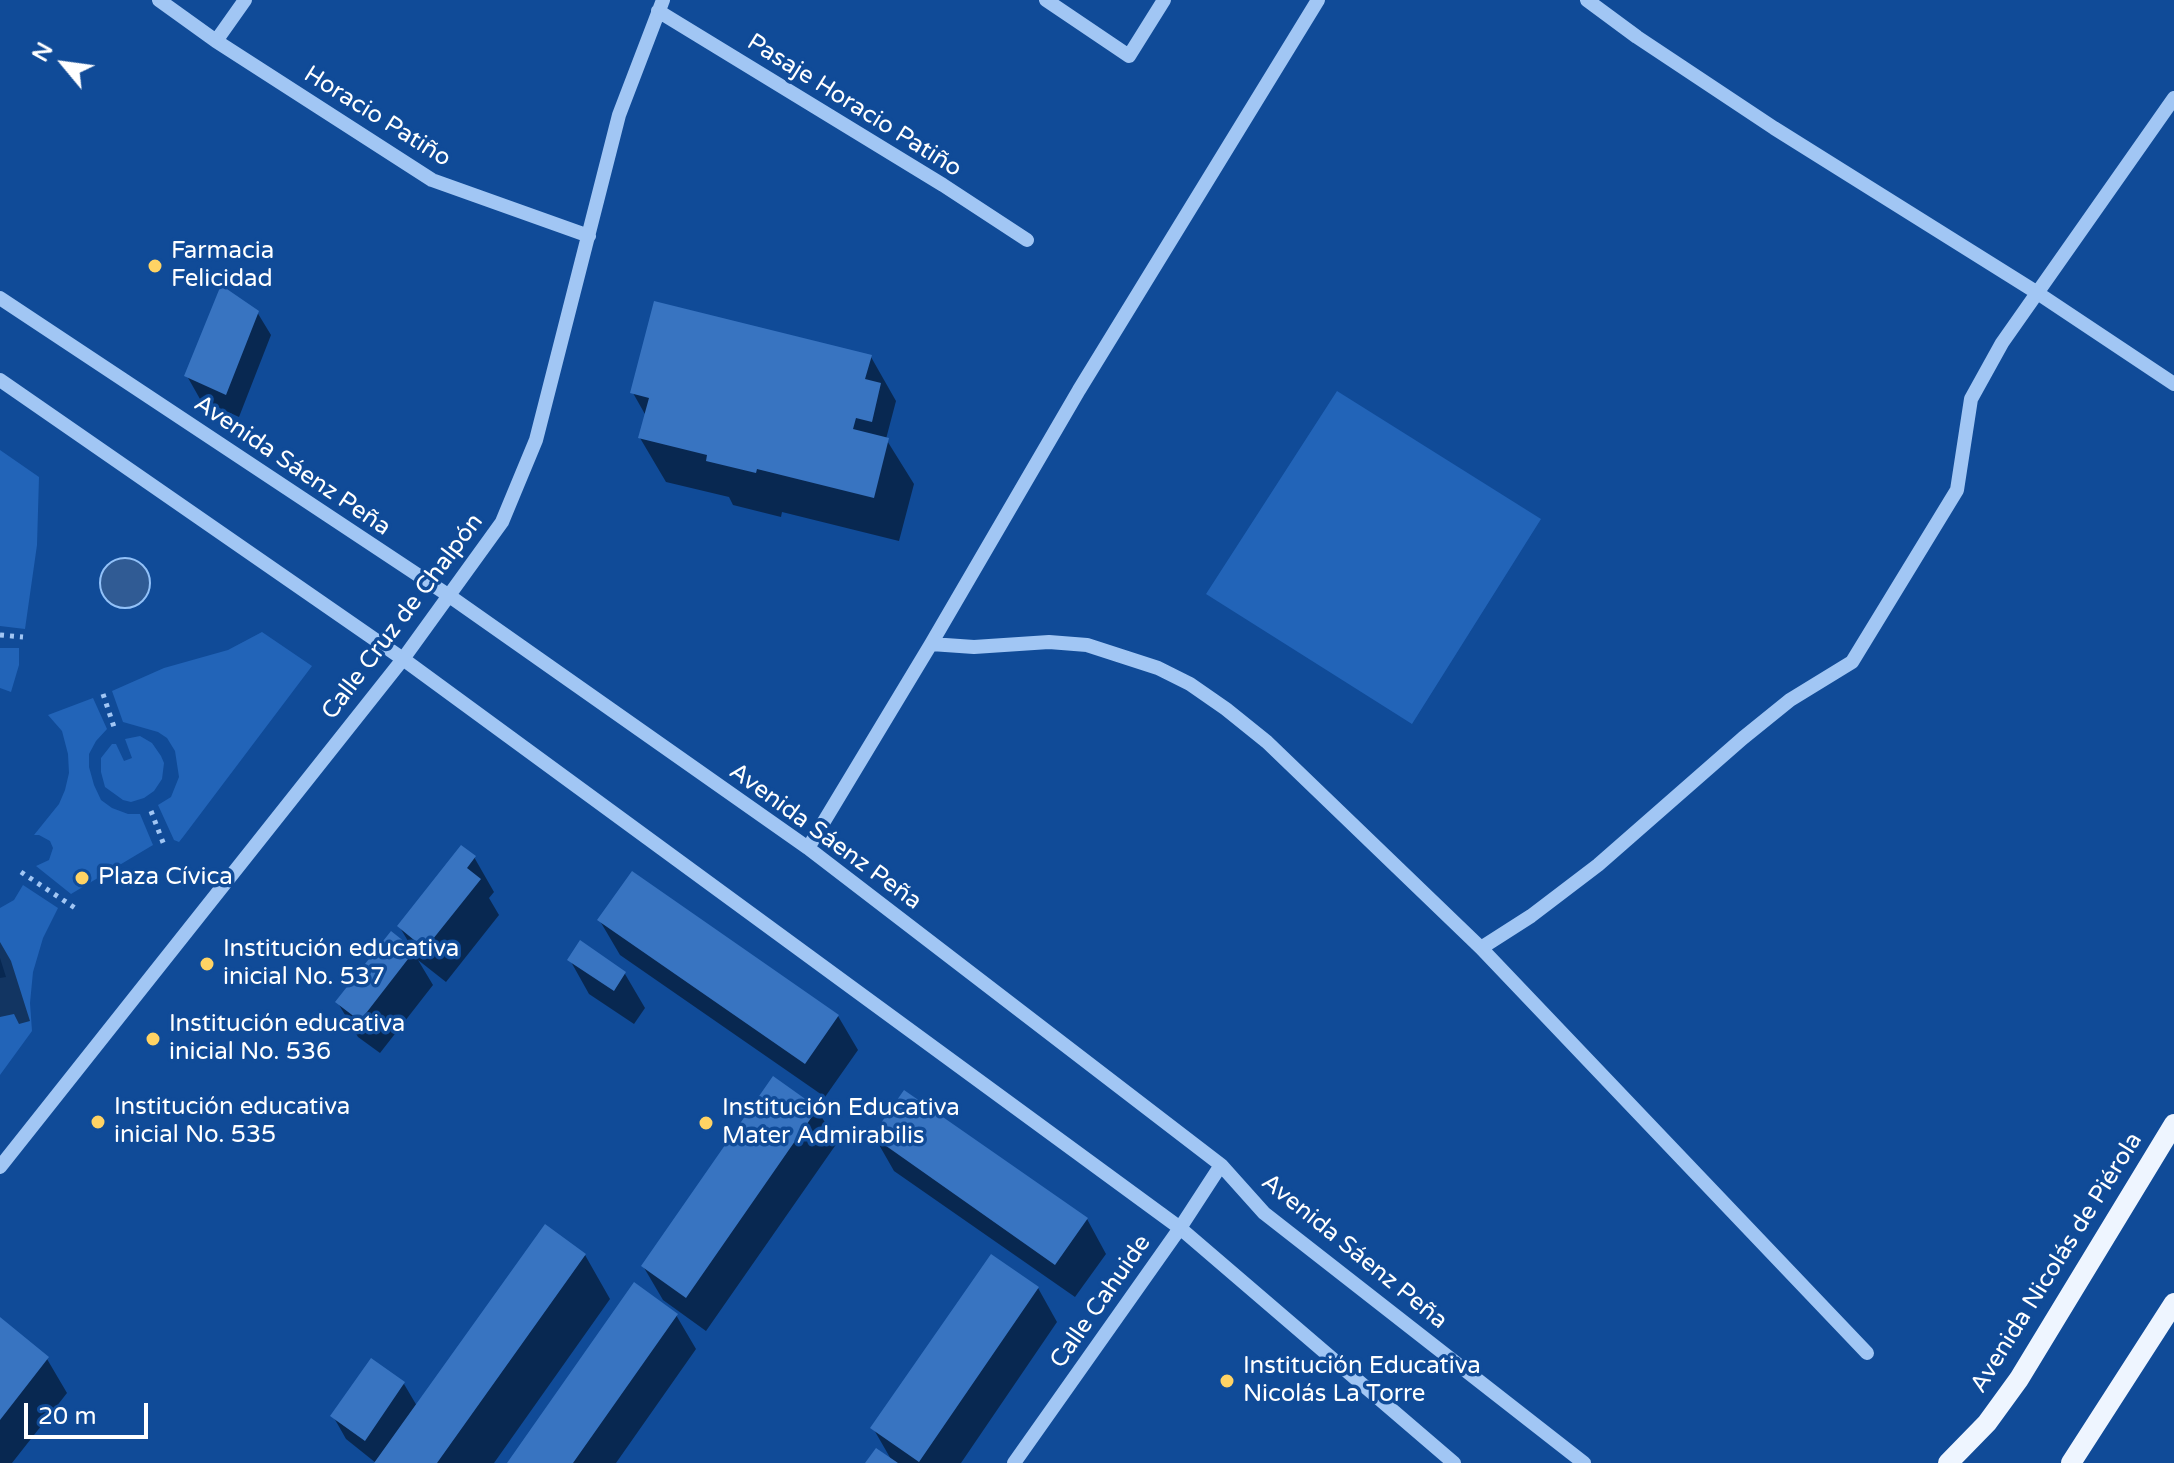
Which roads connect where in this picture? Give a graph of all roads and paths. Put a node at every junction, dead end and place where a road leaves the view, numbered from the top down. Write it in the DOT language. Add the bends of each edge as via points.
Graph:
graph roads {
  1 [pos="159,0"];
  2 [pos="245,0"];
  3 [pos="1046,0"];
  4 [pos="1164,0"];
  5 [pos="1318,0"];
  6 [pos="1587,0"];
  7 [pos="660,6"];
  8 [pos="216,41"];
  9 [pos="2174,98"];
  10 [pos="589,236"];
  11 [pos="1027,240"];
  12 [pos="2036,292"];
  13 [pos="3,305"];
  14 [pos="0,380"];
  15 [pos="2174,384"];
  16 [pos="448,595"];
  17 [pos="0,635"];
  18 [pos="23,637"];
  19 [pos="931,644"];
  20 [pos="403,659"];
  21 [pos="103,694"];
  22 [pos="114,727"];
  23 [pos="151,811"];
  24 [pos="164,845"];
  25 [pos="808,848"];
  26 [pos="21,872"];
  27 [pos="75,908"];
  28 [pos="1481,948"];
  29 [pos="2174,1124"];
  30 [pos="1221,1165"];
  31 [pos="0,1167"];
  32 [pos="1180,1228"];
  33 [pos="2174,1303"];
  34 [pos="1867,1353"];
  35 [pos="1014,1463"];
  36 [pos="1454,1463"];
  37 [pos="1584,1463"];
  38 [pos="1948,1463"];
  39 [pos="2071,1463"];
  1 -- 8 [label="street, Horacio Patiño"];
  2 -- 8 [label="street"];
  3 -- 4 [label="street" via="1129,56"];
  5 -- 19 [label="street"];
  6 -- 12 [label="street" via="1774,128"];
  7 -- 10 [label="street, Calle Cruz de Chalpón" via="619,115"];
  7 -- 11 [label="street, Pasaje Horacio Patiño"];
  8 -- 10 [label="street, Horacio Patiño" via="432,180"];
  9 -- 12 [label="street"];
  10 -- 16 [label="street, Calle Cruz de Chalpón" via="536,440 502,522"];
  12 -- 15 [label="street"];
  12 -- 28 [label="street" via="1971,399 1957,490 1852,662 1790,700 1598,865"];
  13 -- 16 [label="street, Avenida Sáenz Peña"];
  14 -- 20 [label="street"];
  16 -- 20 [label="street, Calle Cruz de Chalpón"];
  16 -- 25 [label="street, Avenida Sáenz Peña"];
  17 -- 18 [label="path"];
  19 -- 25 [label="street"];
  19 -- 28 [label="street" via="1087,645 1147,663 1190,684 1267,742"];
  20 -- 31 [label="street, Calle Cruz de Chalpón"];
  20 -- 32 [label="street"];
  21 -- 22 [label="path"];
  23 -- 24 [label="path"];
  25 -- 30 [label="street, Avenida Sáenz Peña"];
  26 -- 27 [label="path"];
  28 -- 34 [label="street"];
  29 -- 38 [label="main road, Avenida Nicolás de Piérola" via="2019,1379"];
  30 -- 32 [label="street, Calle Cahuide"];
  30 -- 37 [label="street, Avenida Sáenz Peña" via="1264,1213"];
  32 -- 35 [label="street, Calle Cahuide"];
  32 -- 36 [label="street"];
  33 -- 39 [label="main road"];
}
